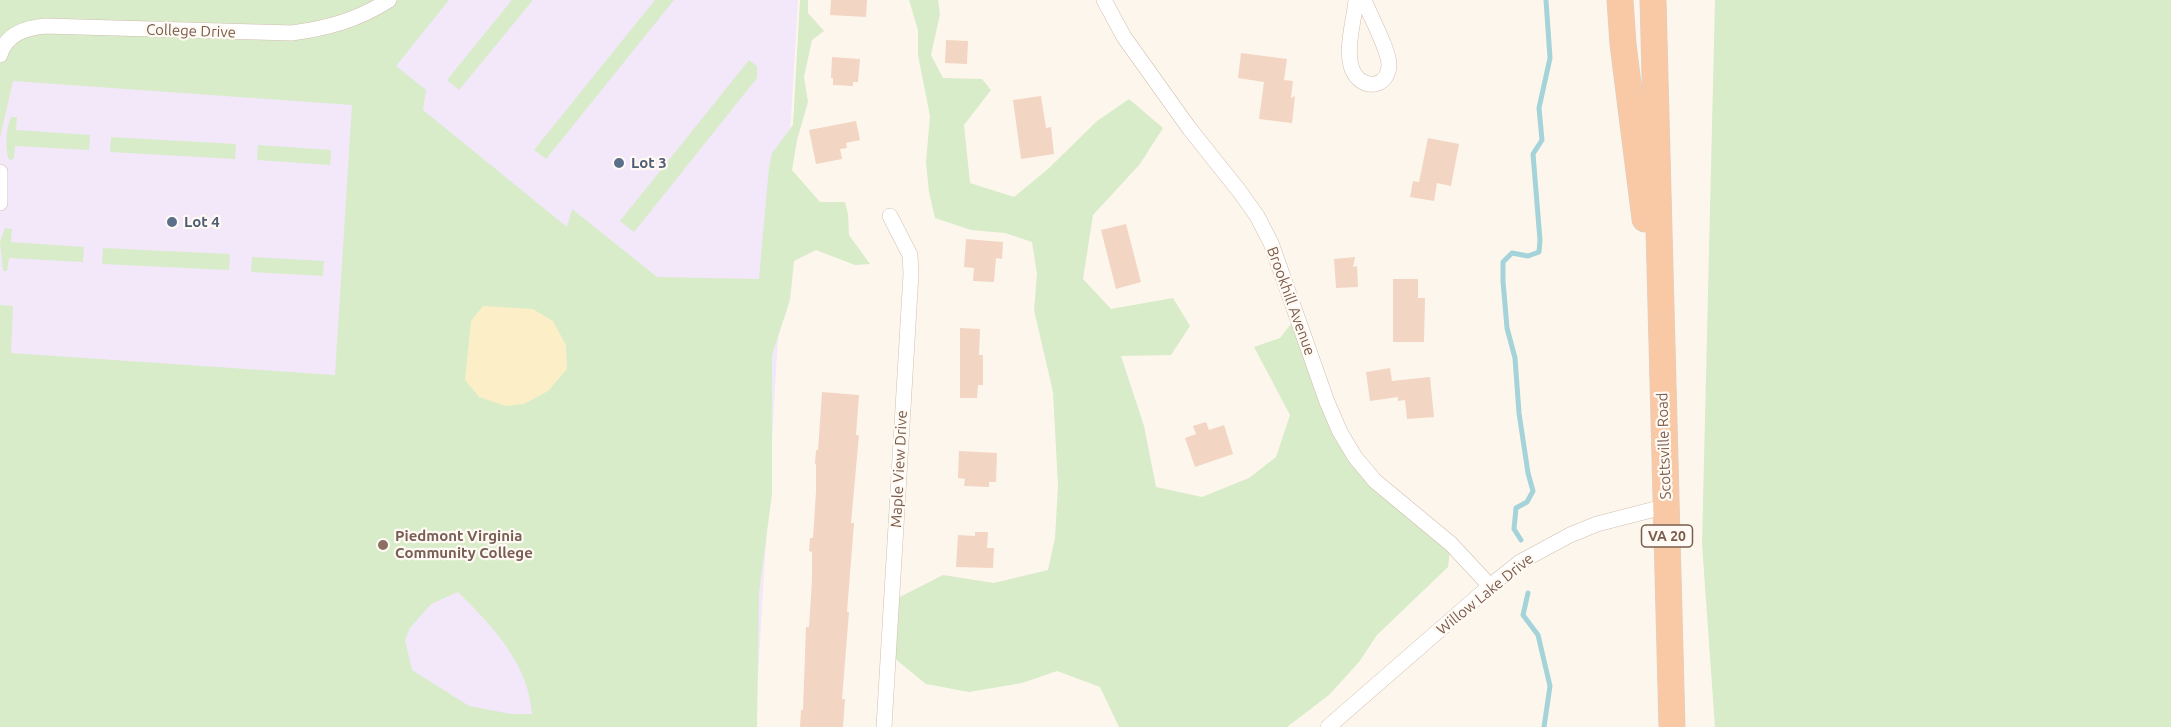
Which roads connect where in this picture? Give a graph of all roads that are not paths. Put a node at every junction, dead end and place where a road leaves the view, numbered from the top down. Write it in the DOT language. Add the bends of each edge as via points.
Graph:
graph roads {
  1 [pos="389,0"];
  2 [pos="1104,0"];
  3 [pos="1356,0"];
  4 [pos="1364,0"];
  5 [pos="1620,0"];
  6 [pos="1653,0"];
  7 [pos="0,56"];
  8 [pos="0,172"];
  9 [pos="0,203"];
  10 [pos="890,216"];
  11 [pos="1661,344"];
  12 [pos="1667,506"];
  13 [pos="1490,586"];
  14 [pos="884,727"];
  15 [pos="1328,727"];
  16 [pos="1672,727"];
  1 -- 7 [label="street, College Drive" via="346,22 292,33 30,28 8,39"];
  2 -- 13 [label="street, Brookhill Avenue" via="1124,37 1257,216 1271,243 1327,402 1355,457 1375,481 1451,544"];
  3 -- 4 [label="street" via="1349,54 1357,79 1371,85 1386,76 1389,66"];
  5 -- 11 [label="highway, Scottsville Road / VA 20"];
  6 -- 11 [label="highway, Scottsville Road / VA 20"];
  8 -- 9 [label="street"];
  10 -- 14 [label="street, Maple View Drive" via="910,255 911,274"];
  11 -- 12 [label="highway, Scottsville Road / VA 20"];
  12 -- 13 [label="street, Willow Lake Drive" via="1570,535 1520,562"];
  12 -- 16 [label="highway, Scottsville Road / VA 20"];
  13 -- 15 [label="street, Willow Lake Drive"];
}
